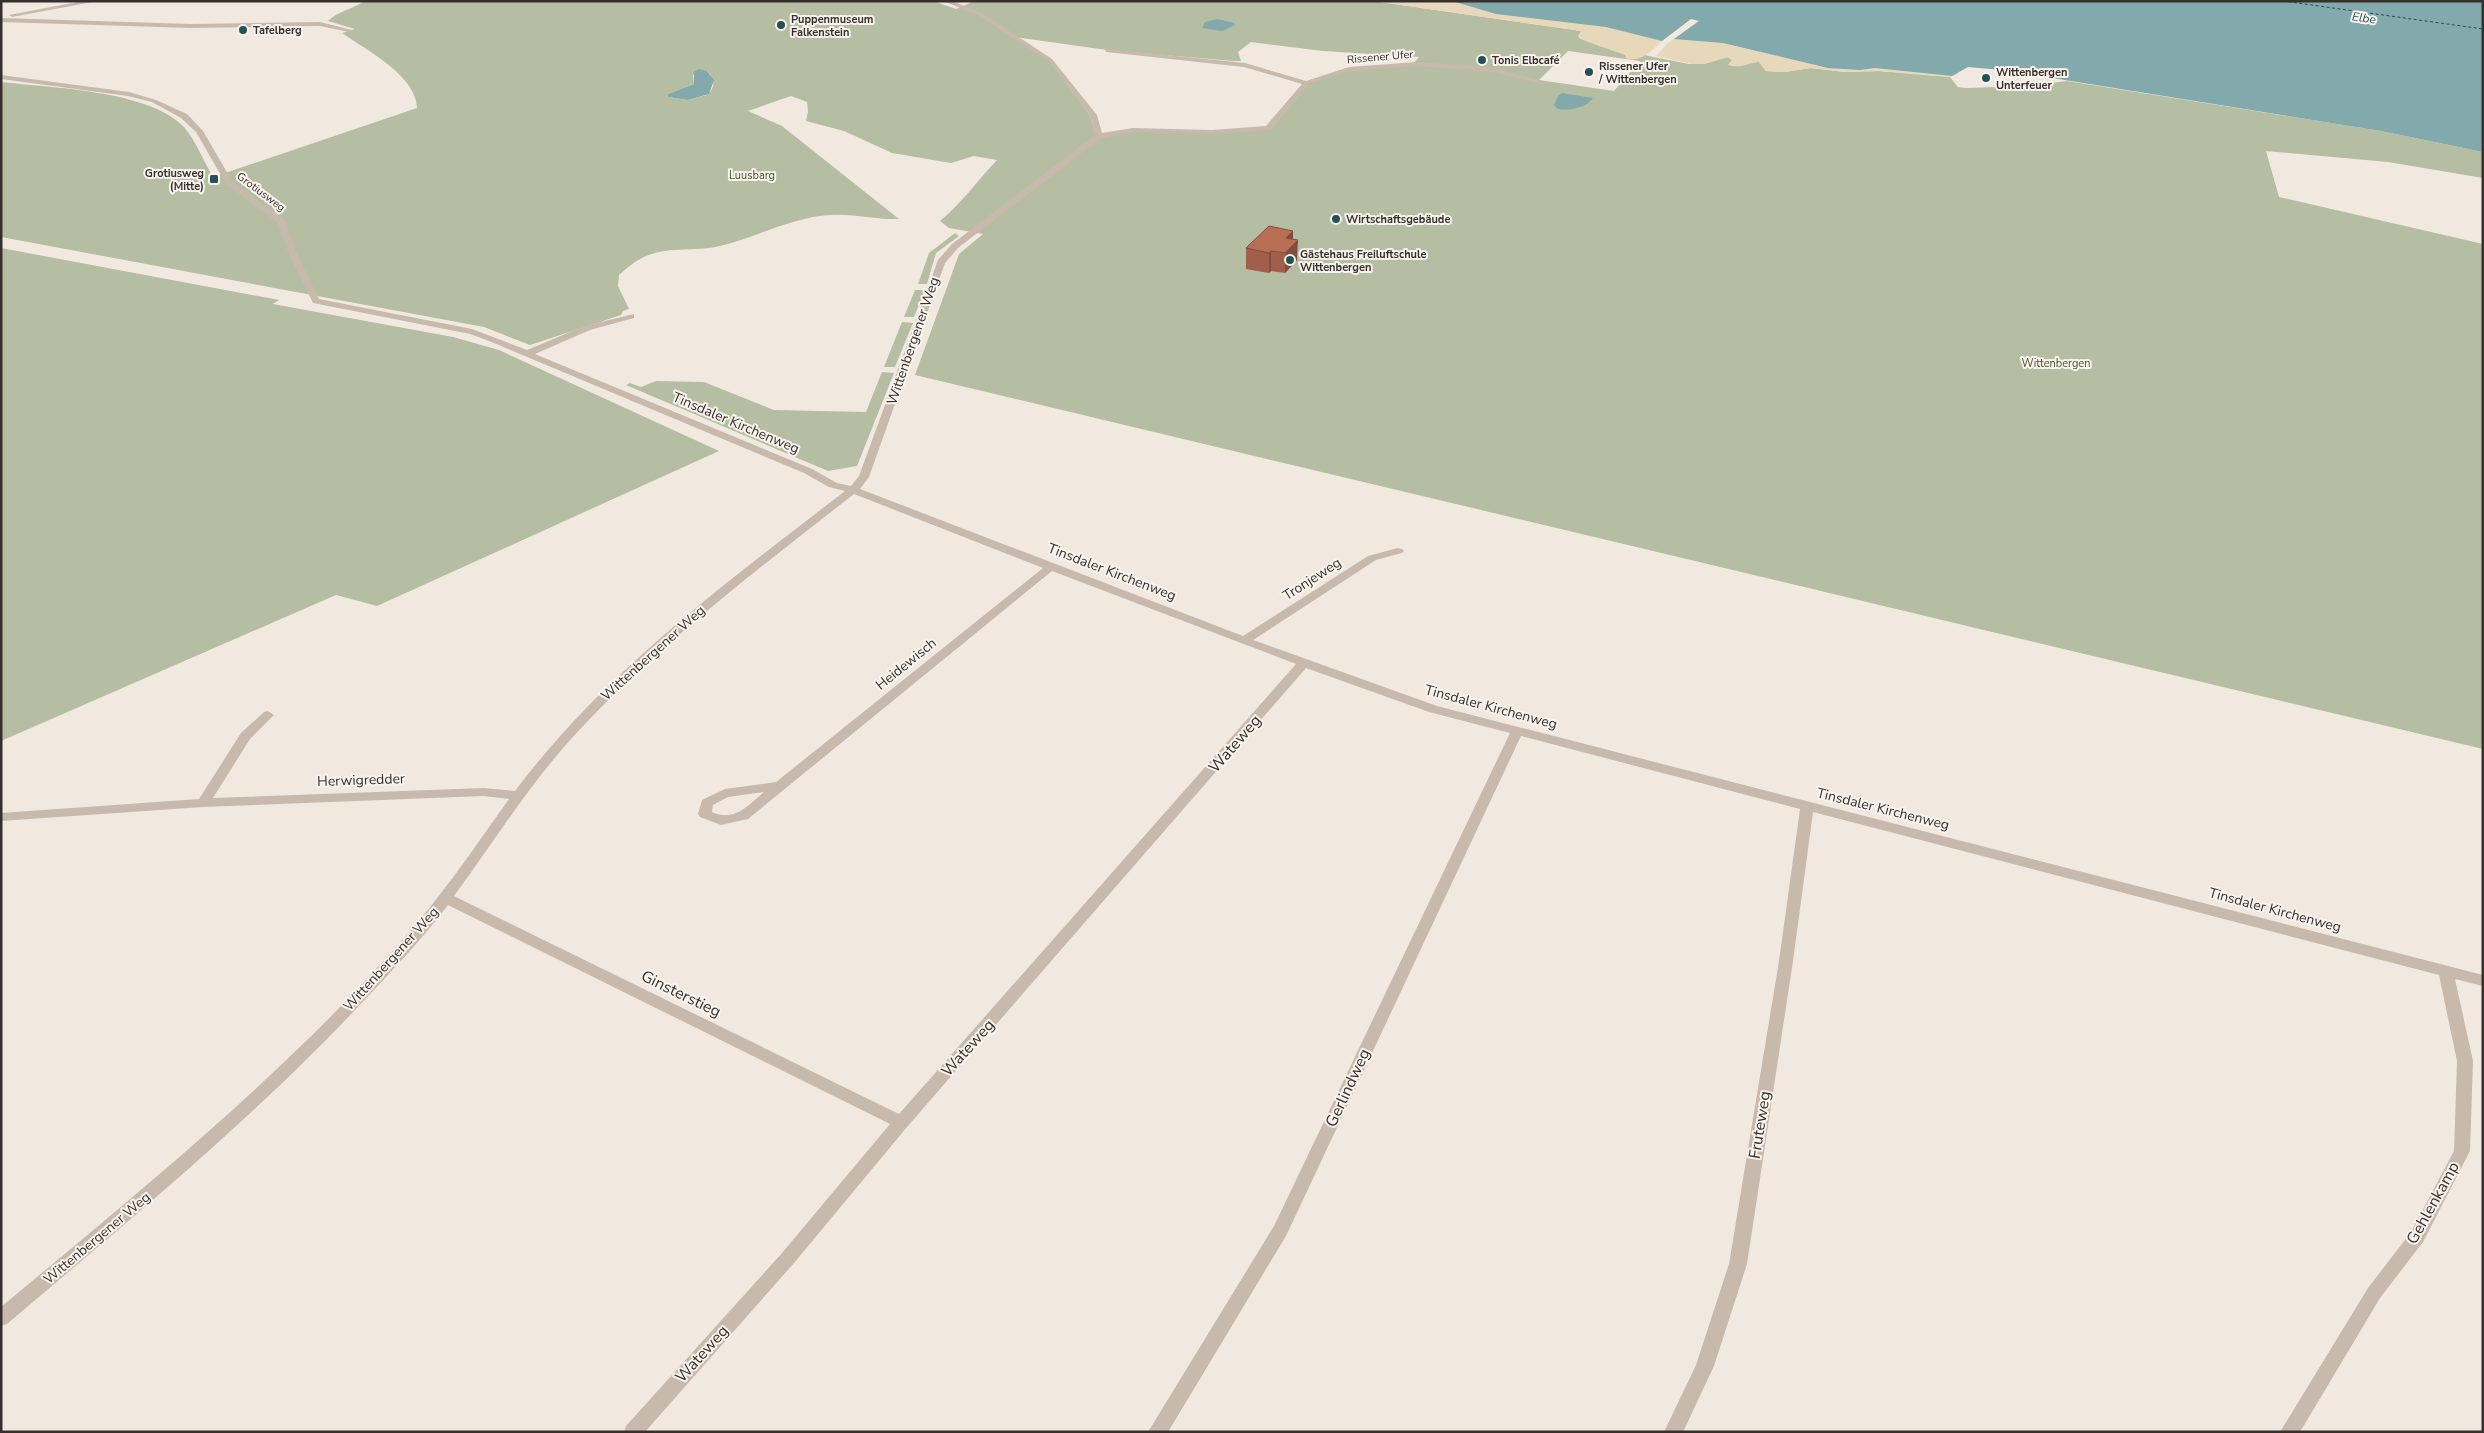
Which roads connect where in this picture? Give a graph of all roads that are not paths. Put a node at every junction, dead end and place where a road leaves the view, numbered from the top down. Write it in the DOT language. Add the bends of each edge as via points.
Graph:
graph roads {
  1 [pos="95,1"];
  2 [pos="946,1"];
  3 [pos="1,12"];
  4 [pos="8,16"];
  5 [pos="1,19"];
  6 [pos="349,30"];
  7 [pos="1108,51"];
  8 [pos="1,78"];
  9 [pos="1539,81"];
  10 [pos="1306,83"];
  11 [pos="1099,136"];
  12 [pos="316,301"];
  13 [pos="631,316"];
  14 [pos="528,353"];
  15 [pos="853,490"];
  16 [pos="1398,551"];
  17 [pos="1052,566"];
  18 [pos="1245,640"];
  19 [pos="1303,664"];
  20 [pos="268,716"];
  21 [pos="1517,732"];
  22 [pos="780,786"];
  23 [pos="519,796"];
  24 [pos="203,803"];
  25 [pos="1807,807"];
  26 [pos="1,817"];
  27 [pos="446,898"];
  28 [pos="2446,971"];
  29 [pos="2483,981"];
  30 [pos="901,1122"];
  31 [pos="1,1318"];
  32 [pos="633,1432"];
  33 [pos="1157,1432"];
  34 [pos="1673,1432"];
  35 [pos="2289,1432"];
  1 -- 4 [label="street"];
  2 -- 11 [label="street" via="980,14 1050,60 1093,115"];
  3 -- 4 [label="street"];
  4 -- 5 [label="street"];
  5 -- 6 [label="street" via="191,26 320,24"];
  7 -- 10 [label="street" via="1245,65"];
  8 -- 12 [label="street, Grotiusweg" via="129,94 164,105 184,116 199,131 229,182 282,222 292,252"];
  9 -- 10 [label="street, Rissener Ufer" via="1488,70 1418,64 1349,69"];
  10 -- 11 [label="street, Wittenbergener Weg" via="1268,128 1212,132 1133,130"];
  11 -- 15 [label="street, Wittenbergener Weg" via="976,228 941,262 864,477"];
  12 -- 14 [label="street, Tinsdaler Kirchenweg" via="472,332"];
  13 -- 14 [label="street" via="587,328"];
  14 -- 15 [label="street, Tinsdaler Kirchenweg" via="833,485"];
  15 -- 17 [label="street, Tinsdaler Kirchenweg"];
  15 -- 23 [label="street, Wittenbergener Weg" via="699,610 635,665 558,746"];
  16 -- 18 [label="street, Tronjeweg" via="1372,558"];
  17 -- 18 [label="street, Tinsdaler Kirchenweg"];
  17 -- 22 [label="street, Heidewisch"];
  18 -- 19 [label="street, Tinsdaler Kirchenweg"];
  19 -- 21 [label="street, Tinsdaler Kirchenweg" via="1432,709"];
  19 -- 30 [label="street, Wateweg"];
  20 -- 24 [label="street" via="246,736"];
  21 -- 25 [label="street, Tinsdaler Kirchenweg"];
  21 -- 33 [label="street, Gerlindweg" via="1280,1231"];
  22 -- 22 [label="street, Heidewisch" via="736,819 721,821 705,814 707,802 718,796"];
  23 -- 24 [label="street, Herwigredder" via="484,792"];
  23 -- 27 [label="street, Wittenbergener Weg"];
  24 -- 26 [label="street, Herwigredder"];
  25 -- 28 [label="street, Tinsdaler Kirchenweg"];
  25 -- 34 [label="street, Fruteweg" via="1738,1264 1704,1366"];
  27 -- 30 [label="street, Ginsterstieg"];
  27 -- 31 [label="street, Wittenbergener Weg" via="374,980 299,1057 143,1199"];
  28 -- 29 [label="street, Tinsdaler Kirchenweg"];
  28 -- 35 [label="street, Gehlenkamp" via="2465,1061 2462,1151 2417,1237 2374,1293"];
  30 -- 32 [label="street, Wateweg" via="788,1258"];
}
